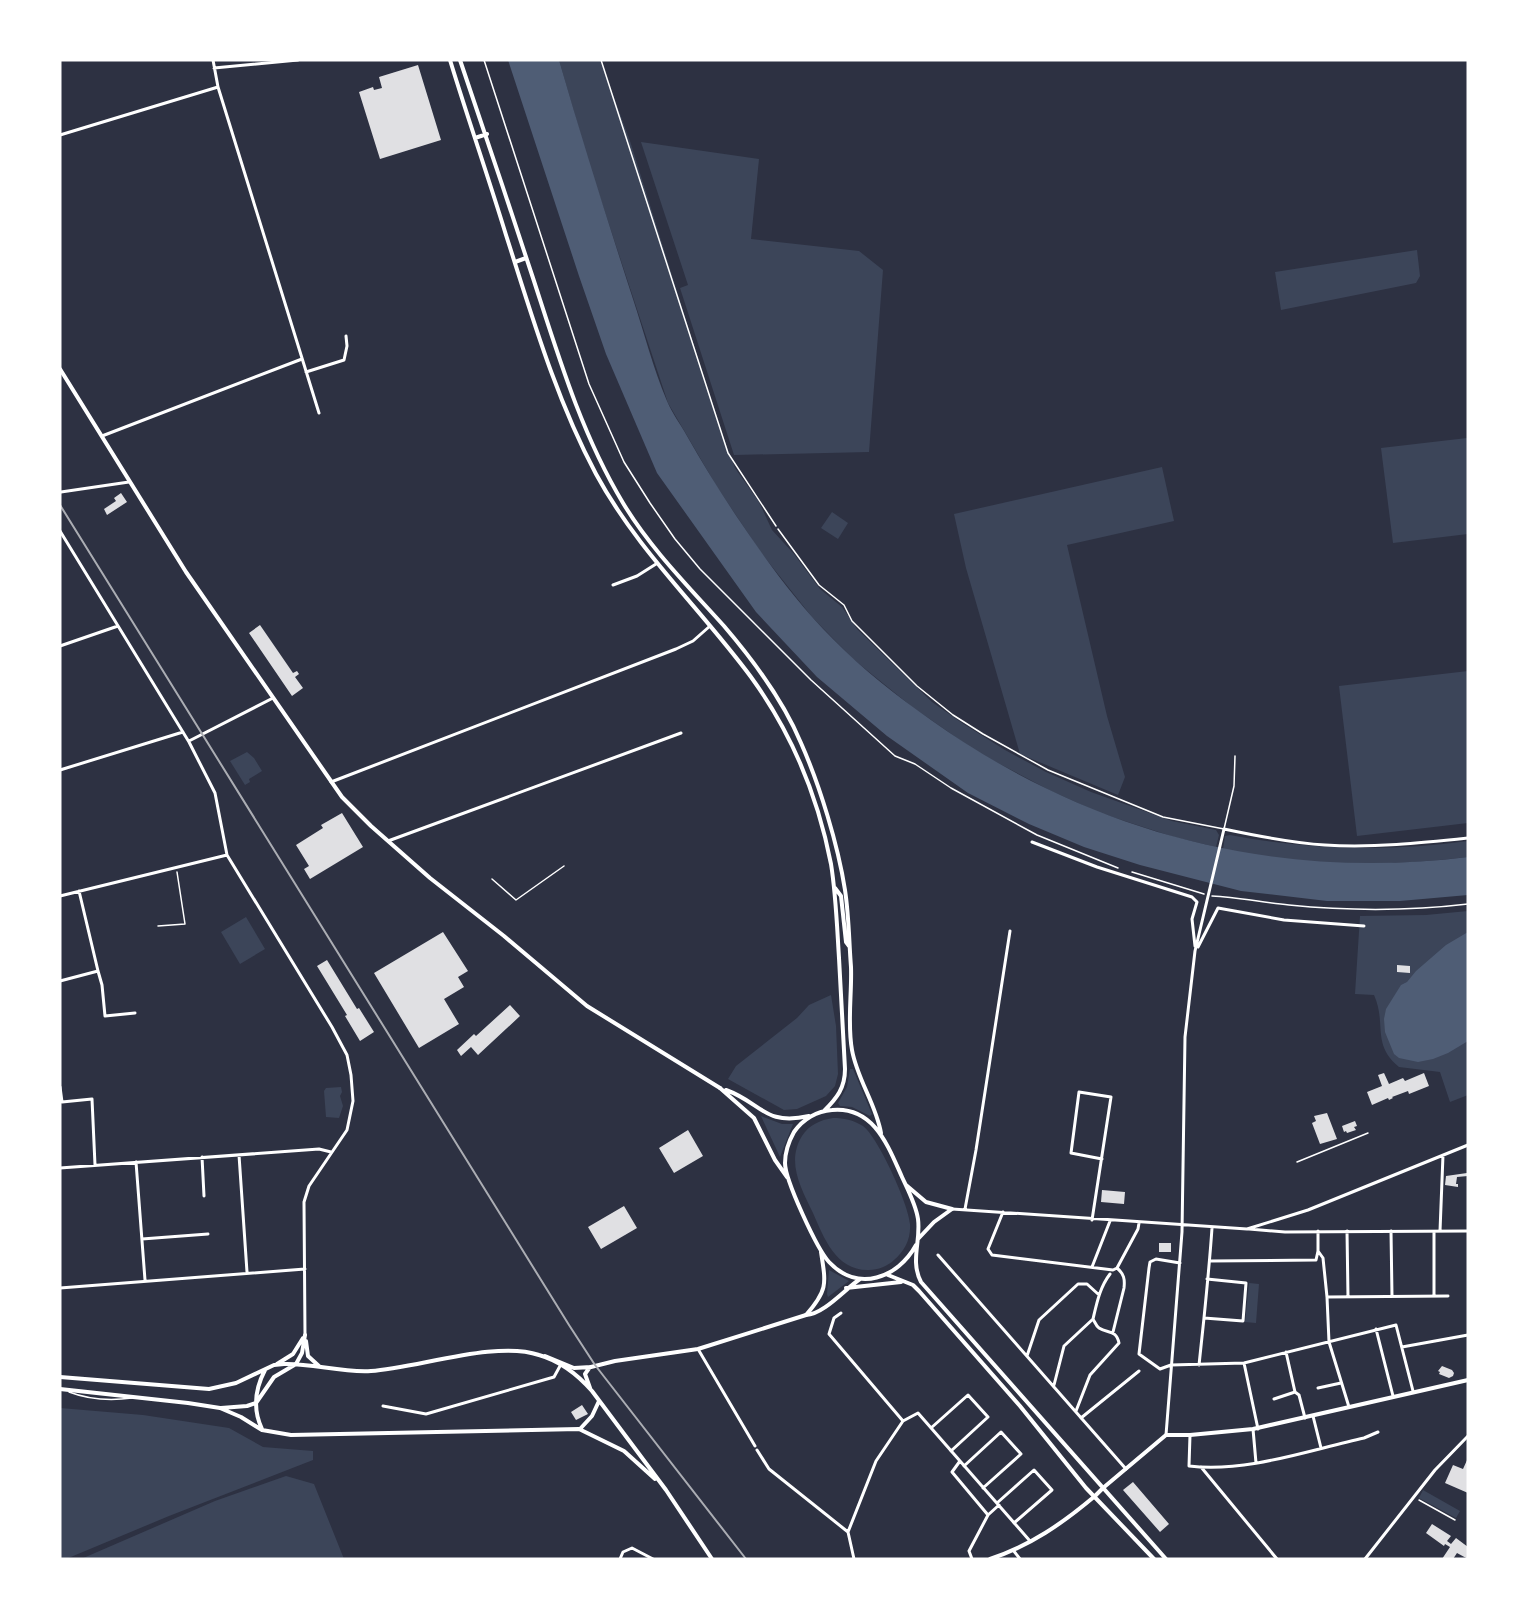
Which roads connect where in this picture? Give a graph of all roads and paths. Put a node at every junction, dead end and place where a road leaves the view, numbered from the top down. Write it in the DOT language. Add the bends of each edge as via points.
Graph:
graph roads {
  1 [pos="213,60"];
  2 [pos="298,60"];
  3 [pos="450,60"];
  4 [pos="460,60"];
  5 [pos="484,60"];
  6 [pos="601,60"];
  7 [pos="214,68"];
  8 [pos="218,87"];
  9 [pos="60,135"];
  10 [pos="487,135"];
  11 [pos="475,138"];
  12 [pos="526,258"];
  13 [pos="515,262"];
  14 [pos="346,336"];
  15 [pos="302,359"];
  16 [pos="560,364"];
  17 [pos="550,367"];
  18 [pos="60,369"];
  19 [pos="306,372"];
  20 [pos="319,413"];
  21 [pos="101,436"];
  22 [pos="129,482"];
  23 [pos="61,492"];
  24 [pos="778,529"];
  25 [pos="60,531"];
  26 [pos="663,558"];
  27 [pos="656,564"];
  28 [pos="613,585"];
  29 [pos="710,610"];
  30 [pos="118,626"];
  31 [pos="710,626"];
  32 [pos="726,628"];
  33 [pos="60,646"];
  34 [pos="773,691"];
  35 [pos="764,696"];
  36 [pos="273,698"];
  37 [pos="183,732"];
  38 [pos="681,733"];
  39 [pos="189,742"];
  40 [pos="1235,756"];
  41 [pos="60,770"];
  42 [pos="331,782"];
  43 [pos="1224,829"];
  44 [pos="1468,838"];
  45 [pos="388,841"];
  46 [pos="1032,842"];
  47 [pos="226,855"];
  48 [pos="564,866"];
  49 [pos="177,871"];
  50 [pos="492,879"];
  51 [pos="834,887"];
  52 [pos="79,891"];
  53 [pos="60,896"];
  54 [pos="1210,896"];
  55 [pos="1468,904"];
  56 [pos="158,926"];
  57 [pos="1364,926"];
  58 [pos="1010,931"];
  59 [pos="849,947"];
  60 [pos="1195,951"];
  61 [pos="98,971"];
  62 [pos="60,981"];
  63 [pos="135,1013"];
  64 [pos="60,1087"];
  65 [pos="720,1088"];
  66 [pos="824,1111"];
  67 [pos="813,1115"];
  68 [pos="881,1133"];
  69 [pos="1368,1133"];
  70 [pos="1468,1145"];
  71 [pos="331,1152"];
  72 [pos="239,1155"];
  73 [pos="1443,1155"];
  74 [pos="202,1157"];
  75 [pos="1102,1159"];
  76 [pos="136,1162"];
  77 [pos="1297,1162"];
  78 [pos="95,1165"];
  79 [pos="60,1168"];
  80 [pos="788,1179"];
  81 [pos="905,1183"];
  82 [pos="204,1196"];
  83 [pos="952,1209"];
  84 [pos="965,1209"];
  85 [pos="1002,1212"];
  86 [pos="1092,1220"];
  87 [pos="1110,1221"];
  88 [pos="1139,1223"];
  89 [pos="1183,1226"];
  90 [pos="1212,1228"];
  91 [pos="1247,1229"];
  92 [pos="1318,1231"];
  93 [pos="1347,1231"];
  94 [pos="1391,1231"];
  95 [pos="1434,1231"];
  96 [pos="1440,1231"];
  97 [pos="1468,1231"];
  98 [pos="208,1234"];
  99 [pos="142,1239"];
  100 [pos="916,1243"];
  101 [pos="821,1251"];
  102 [pos="1318,1251"];
  103 [pos="938,1255"];
  104 [pos="1210,1261"];
  105 [pos="1180,1263"];
  106 [pos="1092,1267"];
  107 [pos="1117,1268"];
  108 [pos="305,1269"];
  109 [pos="248,1272"];
  110 [pos="1110,1274"];
  111 [pos="887,1275"];
  112 [pos="861,1279"];
  113 [pos="1207,1279"];
  114 [pos="145,1280"];
  115 [pos="905,1282"];
  116 [pos="60,1288"];
  117 [pos="846,1288"];
  118 [pos="1099,1294"];
  119 [pos="1392,1296"];
  120 [pos="1434,1296"];
  121 [pos="1448,1296"];
  122 [pos="1327,1297"];
  123 [pos="1348,1297"];
  124 [pos="840,1313"];
  125 [pos="806,1315"];
  126 [pos="1204,1318"];
  127 [pos="1093,1319"];
  128 [pos="1376,1329"];
  129 [pos="1113,1332"];
  130 [pos="305,1335"];
  131 [pos="1468,1335"];
  132 [pos="1329,1342"];
  133 [pos="1402,1347"];
  134 [pos="698,1349"];
  135 [pos="1286,1352"];
  136 [pos="539,1354"];
  137 [pos="1027,1356"];
  138 [pos="1244,1363"];
  139 [pos="297,1364"];
  140 [pos="274,1365"];
  141 [pos="1171,1365"];
  142 [pos="1199,1365"];
  143 [pos="560,1366"];
  144 [pos="591,1367"];
  145 [pos="320,1368"];
  146 [pos="265,1370"];
  147 [pos="1139,1371"];
  148 [pos="60,1377"];
  149 [pos="1468,1380"];
  150 [pos="1341,1383"];
  151 [pos="1054,1385"];
  152 [pos="1318,1388"];
  153 [pos="61,1389"];
  154 [pos="592,1391"];
  155 [pos="1413,1391"];
  156 [pos="1295,1392"];
  157 [pos="1393,1396"];
  158 [pos="1274,1399"];
  159 [pos="599,1401"];
  160 [pos="256,1403"];
  161 [pos="383,1406"];
  162 [pos="1349,1407"];
  163 [pos="220,1408"];
  164 [pos="1076,1411"];
  165 [pos="1313,1416"];
  166 [pos="1082,1418"];
  167 [pos="1305,1418"];
  168 [pos="903,1420"];
  169 [pos="931,1428"];
  170 [pos="579,1429"];
  171 [pos="1255,1429"];
  172 [pos="262,1430"];
  173 [pos="1377,1432"];
  174 [pos="1166,1435"];
  175 [pos="1190,1435"];
  176 [pos="1468,1436"];
  177 [pos="1321,1448"];
  178 [pos="951,1450"];
  179 [pos="960,1461"];
  180 [pos="1256,1463"];
  181 [pos="964,1466"];
  182 [pos="1201,1467"];
  183 [pos="1126,1469"];
  184 [pos="983,1488"];
  185 [pos="1104,1488"];
  186 [pos="666,1490"];
  187 [pos="1095,1496"];
  188 [pos="1415,1498"];
  189 [pos="998,1504"];
  190 [pos="988,1515"];
  191 [pos="1455,1520"];
  192 [pos="1014,1524"];
  193 [pos="848,1532"];
  194 [pos="1031,1543"];
  195 [pos="1013,1550"];
  196 [pos="620,1559"];
  197 [pos="654,1559"];
  198 [pos="712,1559"];
  199 [pos="854,1559"];
  200 [pos="972,1559"];
  201 [pos="990,1559"];
  202 [pos="1020,1559"];
  203 [pos="1154,1559"];
  204 [pos="1166,1559"];
  205 [pos="1277,1559"];
  206 [pos="1365,1559"];
  1 -- 7 [label="street"];
  2 -- 7 [label="street"];
  3 -- 11 [label="main road"];
  4 -- 10 [label="main road"];
  5 -- 54 [label="path" via="604,420 650,503 700,569 811,680 895,756 1037,835 1123,870"];
  6 -- 24 [label="path" via="728,453"];
  7 -- 8 [label="street"];
  8 -- 9 [label="street"];
  8 -- 15 [label="street"];
  10 -- 11 [label="main road"];
  10 -- 12 [label="main road"];
  11 -- 13 [label="main road"];
  12 -- 13 [label="main road"];
  12 -- 16 [label="main road"];
  13 -- 17 [label="main road"];
  14 -- 19 [label="street" via="344,360"];
  15 -- 19 [label="street"];
  15 -- 21 [label="street"];
  16 -- 17 [label="main road"];
  16 -- 26 [label="main road" via="610,479 634,521"];
  17 -- 27 [label="main road" via="573,427 602,484"];
  18 -- 21 [label="main road"];
  19 -- 20 [label="street"];
  21 -- 22 [label="main road"];
  22 -- 23 [label="street"];
  22 -- 36 [label="main road"];
  24 -- 43 [label="lane" via="819,585 844,605 852,621 916,687 953,715 1057,774 1163,817"];
  25 -- 30 [label="street"];
  26 -- 27 [label="main road"];
  26 -- 29 [label="main road"];
  27 -- 28 [label="street"];
  27 -- 31 [label="main road"];
  29 -- 31 [label="main road"];
  29 -- 32 [label="main road"];
  30 -- 33 [label="street"];
  30 -- 37 [label="street"];
  31 -- 32 [label="main road"];
  31 -- 35 [label="main road"];
  31 -- 42 [label="street" via="686,645"];
  32 -- 34 [label="main road"];
  34 -- 35 [label="main road"];
  34 -- 59 [label="main road" via="802,745 829,825 843,880"];
  35 -- 51 [label="main road" via="807,781 825,838"];
  36 -- 39 [label="street"];
  36 -- 42 [label="main road"];
  37 -- 39 [label="street"];
  37 -- 41 [label="street"];
  38 -- 45 [label="street"];
  39 -- 47 [label="street" via="215,793"];
  40 -- 43 [label="lane" via="1234,786"];
  42 -- 45 [label="main road"];
  43 -- 44 [label="street" via="1324,845"];
  43 -- 54 [label="street"];
  45 -- 65 [label="main road" via="587,1006"];
  46 -- 60 [label="street" via="1192,897 1197,902 1192,919"];
  47 -- 52 [label="street"];
  47 -- 71 [label="street" via="347,1055 353,1101 347,1130"];
  48 -- 50 [label="lane" via="516,900"];
  49 -- 56 [label="path" via="185,924"];
  51 -- 59 [label="main road" via="841,896"];
  51 -- 66 [label="main road" via="846,1069 841,1092"];
  52 -- 53 [label="street"];
  52 -- 61 [label="street"];
  54 -- 55 [label="path" via="1344,909"];
  54 -- 60 [label="street"];
  57 -- 60 [label="street" via="1284,920 1218,908"];
  58 -- 84 [label="street"];
  59 -- 68 [label="main road" via="852,1051"];
  60 -- 89 [label="street" via="1185,1037"];
  61 -- 62 [label="street"];
  61 -- 63 [label="street" via="105,1016"];
  64 -- 78 [label="street" via="62,1102 92,1100"];
  65 -- 67 [label="main road" via="771,1116 783,1119"];
  65 -- 80 [label="main road" via="754,1118"];
  66 -- 67 [label="main road"];
  66 -- 68 [label="main road" via="842,1109 856,1113"];
  67 -- 80 [label="main road" via="796,1129 788,1145"];
  68 -- 81 [label="main road"];
  69 -- 77 [label="lane"];
  70 -- 73 [label="street"];
  71 -- 72 [label="street" via="319,1149"];
  71 -- 108 [label="street" via="309,1186 304,1202"];
  72 -- 74 [label="street"];
  72 -- 109 [label="street"];
  73 -- 91 [label="street" via="1308,1210"];
  73 -- 96 [label="street"];
  74 -- 76 [label="street"];
  74 -- 82 [label="street"];
  75 -- 75 [label="street" via="1111,1097 1079,1092 1071,1153"];
  75 -- 86 [label="street"];
  76 -- 78 [label="street"];
  76 -- 99 [label="street"];
  78 -- 79 [label="street"];
  80 -- 101 [label="main road"];
  81 -- 83 [label="main road" via="923,1200"];
  81 -- 100 [label="main road" via="917,1213"];
  83 -- 84 [label="street"];
  83 -- 100 [label="main road"];
  84 -- 85 [label="street"];
  85 -- 86 [label="street"];
  85 -- 106 [label="street" via="988,1249 992,1255"];
  86 -- 87 [label="street"];
  87 -- 88 [label="street"];
  87 -- 106 [label="street"];
  88 -- 89 [label="street"];
  88 -- 107 [label="street"];
  89 -- 90 [label="street"];
  89 -- 105 [label="street"];
  90 -- 91 [label="street"];
  90 -- 104 [label="street"];
  91 -- 92 [label="street"];
  92 -- 93 [label="street"];
  92 -- 102 [label="street"];
  93 -- 94 [label="street"];
  93 -- 123 [label="street"];
  94 -- 95 [label="street"];
  94 -- 119 [label="street"];
  95 -- 96 [label="street"];
  95 -- 120 [label="street"];
  96 -- 97 [label="street"];
  98 -- 99 [label="street"];
  99 -- 114 [label="street"];
  100 -- 111 [label="main road" via="906,1261"];
  100 -- 185 [label="main road" via="916,1271 921,1282"];
  101 -- 112 [label="main road" via="838,1269"];
  101 -- 125 [label="main road" via="823,1294"];
  102 -- 104 [label="street" via="1316,1260"];
  102 -- 122 [label="street" via="1323,1258"];
  103 -- 137 [label="street"];
  104 -- 113 [label="street"];
  105 -- 141 [label="street"];
  105 -- 141 [label="street" via="1156,1258 1150,1262 1139,1354 1160,1369"];
  106 -- 107 [label="street"];
  107 -- 129 [label="street" via="1123,1275 1124,1288"];
  108 -- 109 [label="street"];
  108 -- 130 [label="street"];
  109 -- 114 [label="street"];
  110 -- 118 [label="street"];
  111 -- 112 [label="main road"];
  111 -- 115 [label="main road"];
  112 -- 117 [label="main road"];
  113 -- 126 [label="street"];
  113 -- 126 [label="street" via="1246,1283 1243,1321"];
  114 -- 116 [label="street"];
  115 -- 117 [label="main road"];
  115 -- 187 [label="main road" via="919,1291"];
  117 -- 125 [label="main road" via="823,1309"];
  118 -- 127 [label="street"];
  118 -- 137 [label="street" via="1087,1284 1078,1284 1039,1320"];
  119 -- 120 [label="street"];
  119 -- 123 [label="street"];
  120 -- 121 [label="street"];
  122 -- 123 [label="street"];
  122 -- 132 [label="street"];
  124 -- 168 [label="street" via="829,1334"];
  125 -- 134 [label="main road"];
  126 -- 142 [label="street"];
  127 -- 129 [label="street" via="1099,1328"];
  127 -- 151 [label="street" via="1064,1346"];
  128 -- 132 [label="street"];
  128 -- 133 [label="street" via="1396,1325"];
  128 -- 157 [label="street"];
  129 -- 164 [label="street" via="1119,1343 1090,1374"];
  130 -- 139 [label="main road"];
  130 -- 140 [label="main road" via="293,1354"];
  130 -- 145 [label="main road" via="308,1356"];
  131 -- 133 [label="street"];
  132 -- 135 [label="street"];
  132 -- 150 [label="street"];
  133 -- 155 [label="street"];
  134 -- 144 [label="main road"];
  134 -- 193 [label="street" via="769,1469"];
  135 -- 138 [label="street"];
  135 -- 156 [label="street"];
  136 -- 143 [label="main road"];
  136 -- 144 [label="main road" via="574,1368"];
  136 -- 145 [label="main road" via="504,1351 370,1371"];
  137 -- 151 [label="street"];
  138 -- 142 [label="street"];
  138 -- 171 [label="street"];
  139 -- 140 [label="main road"];
  139 -- 145 [label="main road"];
  139 -- 160 [label="main road" via="274,1377"];
  140 -- 146 [label="main road"];
  141 -- 142 [label="street"];
  141 -- 174 [label="street"];
  143 -- 154 [label="main road"];
  143 -- 161 [label="street" via="554,1377 426,1414"];
  144 -- 154 [label="main road" via="585,1374"];
  146 -- 148 [label="main road" via="209,1389"];
  146 -- 160 [label="main road"];
  147 -- 166 [label="street"];
  149 -- 155 [label="main road"];
  150 -- 152 [label="street"];
  150 -- 162 [label="street"];
  151 -- 164 [label="street"];
  153 -- 163 [label="main road"];
  154 -- 159 [label="main road"];
  155 -- 157 [label="main road"];
  156 -- 158 [label="street"];
  156 -- 167 [label="street"];
  157 -- 162 [label="main road"];
  159 -- 170 [label="main road" via="592,1416"];
  159 -- 186 [label="main road"];
  160 -- 163 [label="main road"];
  160 -- 172 [label="main road"];
  162 -- 165 [label="main road"];
  163 -- 172 [label="main road"];
  164 -- 166 [label="street"];
  165 -- 167 [label="main road"];
  165 -- 177 [label="street"];
  166 -- 183 [label="street"];
  167 -- 171 [label="main road"];
  168 -- 169 [label="street" via="918,1413"];
  168 -- 193 [label="street" via="876,1461"];
  169 -- 178 [label="street"];
  169 -- 178 [label="street" via="968,1395 988,1417"];
  170 -- 172 [label="main road" via="291,1435"];
  170 -- 186 [label="main road" via="624,1451"];
  171 -- 175 [label="main road"];
  171 -- 180 [label="street"];
  173 -- 177 [label="street"];
  174 -- 175 [label="main road"];
  174 -- 183 [label="main road"];
  175 -- 182 [label="street" via="1189,1466"];
  176 -- 206 [label="street" via="1435,1470"];
  177 -- 180 [label="street"];
  178 -- 179 [label="street"];
  179 -- 181 [label="street"];
  179 -- 190 [label="street" via="952,1472"];
  180 -- 182 [label="street"];
  181 -- 184 [label="street"];
  181 -- 184 [label="street" via="1001,1432 1021,1454"];
  182 -- 205 [label="street"];
  183 -- 185 [label="main road"];
  184 -- 189 [label="street"];
  185 -- 187 [label="main road"];
  185 -- 204 [label="main road"];
  186 -- 198 [label="main road"];
  187 -- 194 [label="main road"];
  187 -- 203 [label="main road"];
  188 -- 191 [label="path"];
  189 -- 190 [label="street"];
  189 -- 192 [label="street"];
  189 -- 192 [label="street" via="1034,1470 1052,1490"];
  190 -- 200 [label="street" via="969,1551"];
  192 -- 194 [label="street"];
  193 -- 199 [label="street"];
  194 -- 195 [label="main road"];
  195 -- 201 [label="main road"];
  195 -- 202 [label="street"];
  196 -- 197 [label="street" via="623,1552 632,1548"];
}
